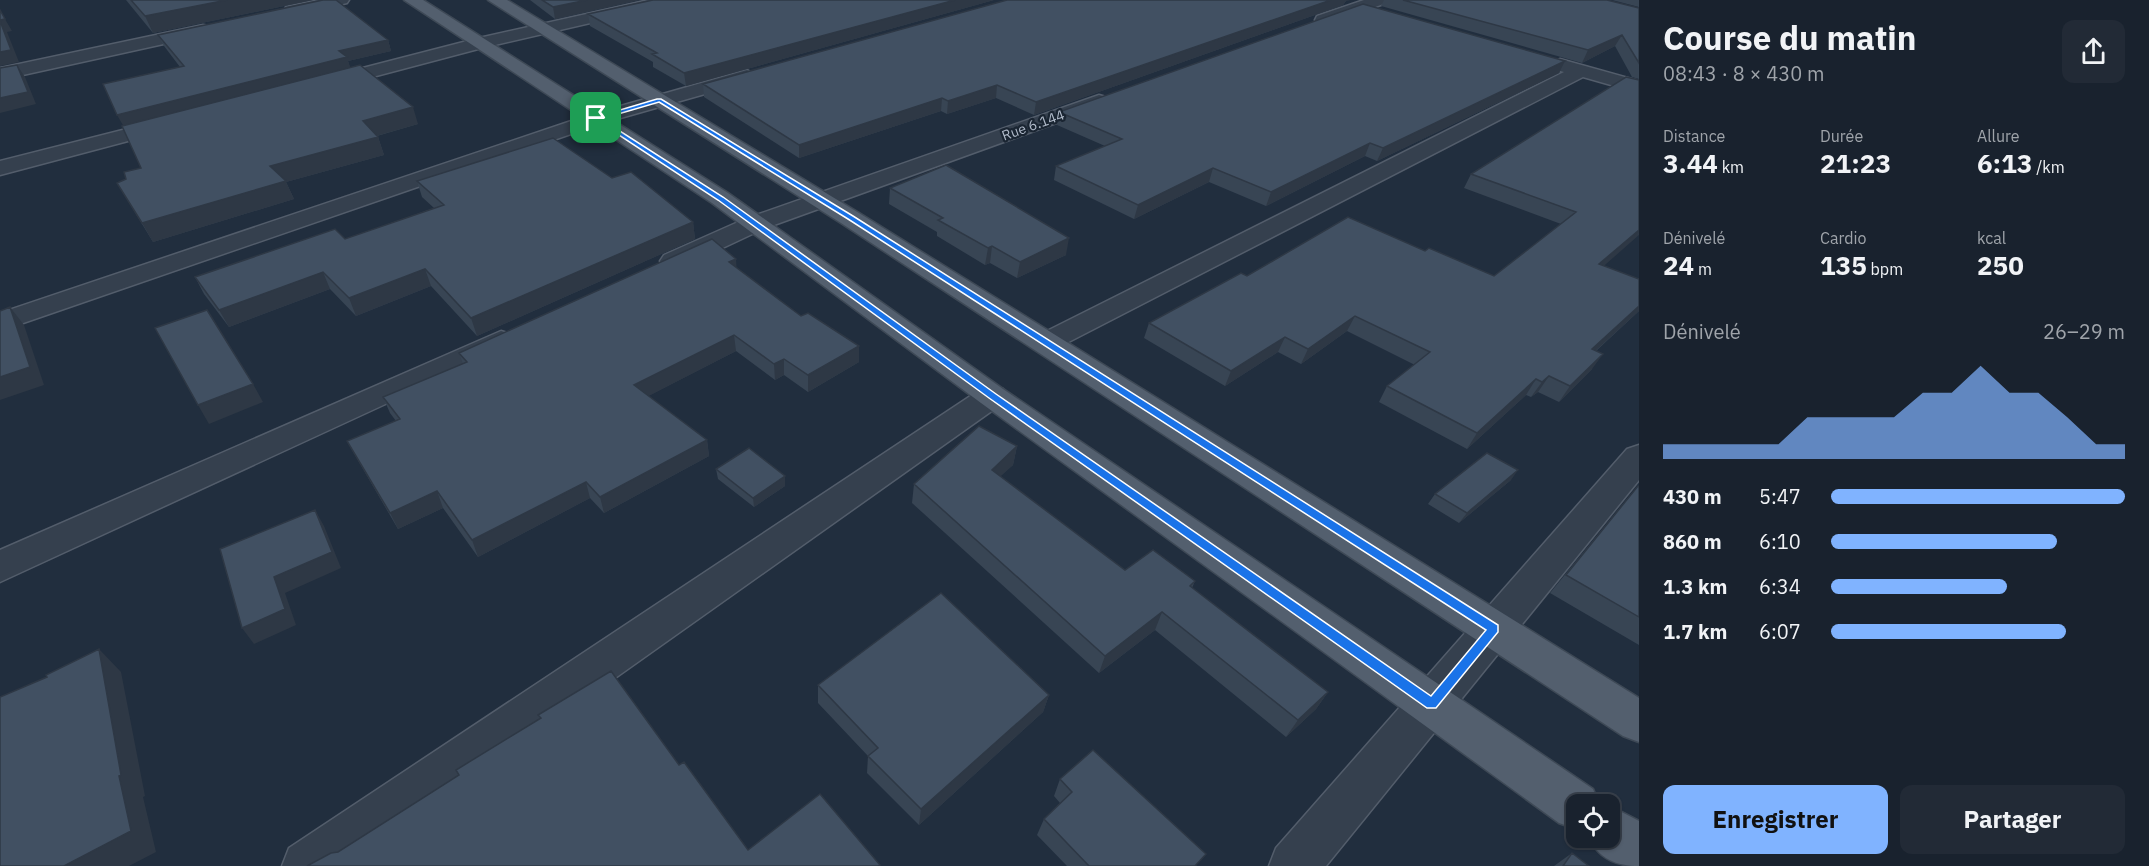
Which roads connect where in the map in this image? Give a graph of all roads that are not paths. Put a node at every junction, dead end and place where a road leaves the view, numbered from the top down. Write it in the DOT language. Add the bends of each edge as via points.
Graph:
graph roads {
  1 [pos="341,0"];
  2 [pos="412,0"];
  3 [pos="496,0"];
  4 [pos="671,0"];
  5 [pos="1330,0"];
  6 [pos="1380,0"];
  7 [pos="1358,8"];
  8 [pos="273,15"];
  9 [pos="1392,17"];
  10 [pos="216,27"];
  11 [pos="1302,28"];
  12 [pos="543,29"];
  13 [pos="479,43"];
  14 [pos="1547,62"];
  15 [pos="1581,71"];
  16 [pos="761,72"];
  17 [pos="0,74"];
  18 [pos="1639,87"];
  19 [pos="308,88"];
  20 [pos="1112,96"];
  21 [pos="659,100"];
  22 [pos="194,118"];
  23 [pos="596,118"];
  24 [pos="0,168"];
  25 [pos="822,201"];
  26 [pos="754,224"];
  27 [pos="647,273"];
  28 [pos="0,322"];
  29 [pos="528,327"];
  30 [pos="1045,343"];
  31 [pos="992,396"];
  32 [pos="1639,457"];
  33 [pos="0,567"];
  34 [pos="1494,629"];
  35 [pos="1432,704"];
  36 [pos="1639,722"];
  37 [pos="1566,799"];
  38 [pos="1620,837"];
  39 [pos="1639,850"];
  40 [pos="308,866"];
  41 [pos="1294,866"];
  1 -- 8 [label="street"];
  2 -- 13 [label="main road"];
  3 -- 12 [label="main road"];
  4 -- 12 [label="street"];
  5 -- 7 [label="street"];
  6 -- 7 [label="street"];
  7 -- 9 [label="street"];
  7 -- 11 [label="street"];
  10 -- 17 [label="street"];
  12 -- 13 [label="street"];
  12 -- 21 [label="main road"];
  13 -- 19 [label="street"];
  13 -- 23 [label="main road"];
  14 -- 15 [label="street"];
  15 -- 18 [label="street"];
  15 -- 30 [label="street"];
  16 -- 21 [label="street"];
  20 -- 25 [label="street, Rue 6.144"];
  21 -- 23 [label="street"];
  21 -- 25 [label="main road"];
  22 -- 24 [label="street"];
  23 -- 26 [label="main road"];
  23 -- 28 [label="street"];
  25 -- 26 [label="street, Rue 6.144"];
  25 -- 30 [label="main road"];
  26 -- 27 [label="street, Rue 6.144"];
  26 -- 31 [label="main road"];
  29 -- 33 [label="street"];
  30 -- 34 [label="main road"];
  31 -- 35 [label="main road"];
  31 -- 40 [label="street"];
  32 -- 34 [label="street"];
  34 -- 35 [label="street"];
  34 -- 36 [label="main road"];
  35 -- 37 [label="main road"];
  35 -- 41 [label="street"];
  38 -- 39 [label="main road"];
}
